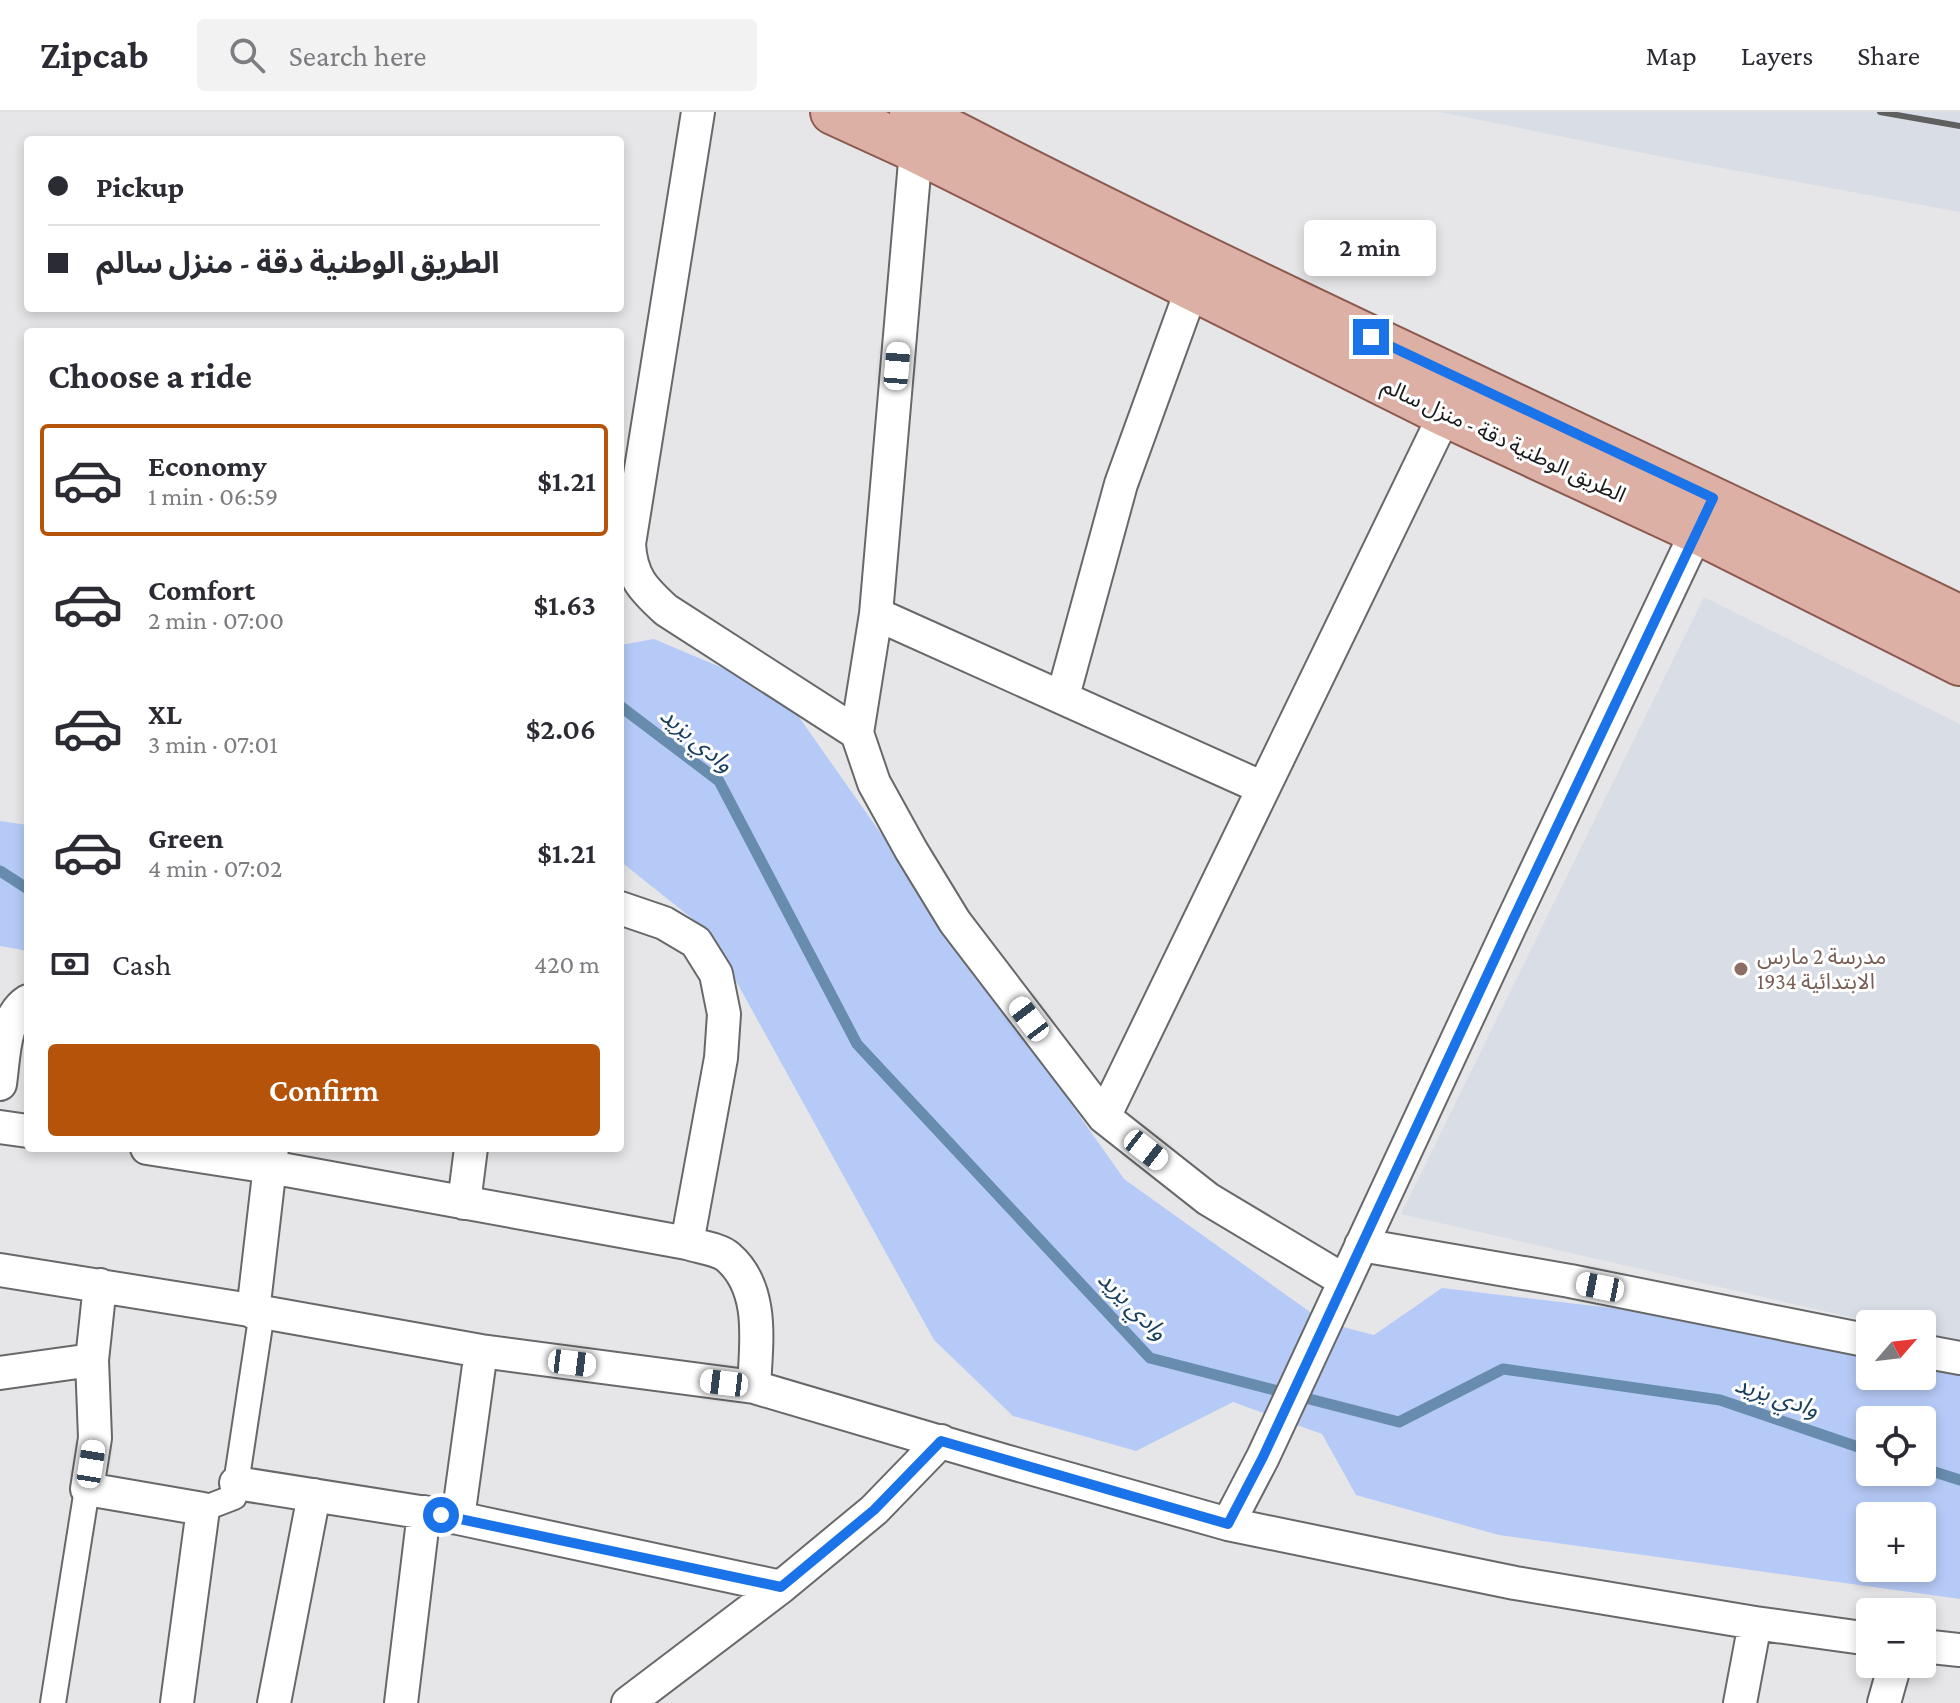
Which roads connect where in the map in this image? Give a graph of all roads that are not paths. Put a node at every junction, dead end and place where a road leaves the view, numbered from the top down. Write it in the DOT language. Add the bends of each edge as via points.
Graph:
graph roads {
  1 [pos="698,112"];
  2 [pos="833,112"];
  3 [pos="914,131"];
  4 [pos="1198,272"];
  5 [pos="1445,414"];
  6 [pos="1705,514"];
  7 [pos="876,614"];
  8 [pos="1960,618"];
  9 [pos="1960,663"];
  10 [pos="1063,696"];
  11 [pos="857,733"];
  12 [pos="1263,788"];
  13 [pos="624,909"];
  14 [pos="24,1004"];
  15 [pos="0,1084"];
  16 [pos="1104,1117"];
  17 [pos="0,1127"];
  18 [pos="24,1130"];
  19 [pos="197,1152"];
  20 [pos="470,1152"];
  21 [pos="271,1158"];
  22 [pos="464,1203"];
  23 [pos="687,1243"];
  24 [pos="1361,1245"];
  25 [pos="0,1270"];
  26 [pos="100,1285"];
  27 [pos="1340,1292"];
  28 [pos="258,1312"];
  29 [pos="1856,1338"];
  30 [pos="481,1351"];
  31 [pos="1936,1354"];
  32 [pos="1960,1358"];
  33 [pos="92,1360"];
  34 [pos="0,1373"];
  35 [pos="754,1387"];
  36 [pos="941,1441"];
  37 [pos="236,1483"];
  38 [pos="87,1489"];
  39 [pos="314,1495"];
  40 [pos="203,1509"];
  41 [pos="424,1512"];
  42 [pos="458,1518"];
  43 [pos="1228,1524"];
  44 [pos="781,1587"];
  45 [pos="1755,1623"];
  46 [pos="1856,1637"];
  47 [pos="1936,1647"];
  48 [pos="1960,1650"];
  49 [pos="1891,1678"];
  50 [pos="53,1703"];
  51 [pos="177,1703"];
  52 [pos="274,1703"];
  53 [pos="401,1703"];
  54 [pos="628,1703"];
  55 [pos="1740,1703"];
  56 [pos="1884,1703"];
  1 -- 11 [label="street" via="629,544 631,564 637,579 666,610"];
  2 -- 3 [label="main road, الطريق الوطنية دقة - منزل سالم"];
  3 -- 4 [label="main road, الطريق الوطنية دقة - منزل سالم"];
  3 -- 7 [label="street"];
  4 -- 5 [label="main road, الطريق الوطنية دقة - منزل سالم"];
  4 -- 6 [label="main road, الطريق الوطنية دقة - منزل سالم"];
  4 -- 10 [label="street" via="1121,484"];
  5 -- 6 [label="main road, الطريق الوطنية دقة - منزل سالم"];
  5 -- 12 [label="street"];
  6 -- 8 [label="main road, الطريق الوطنية دقة - منزل سالم"];
  6 -- 9 [label="main road, الطريق الوطنية دقة - منزل سالم"];
  6 -- 24 [label="street"];
  7 -- 10 [label="street"];
  7 -- 11 [label="street"];
  10 -- 12 [label="street"];
  11 -- 16 [label="street" via="874,783 955,922"];
  12 -- 16 [label="street"];
  13 -- 23 [label="street" via="664,923 696,942 716,974 724,1014 721,1058"];
  14 -- 15 [label="street" via="10,1024"];
  16 -- 27 [label="street"];
  17 -- 18 [label="street"];
  19 -- 21 [label="street"];
  20 -- 22 [label="street"];
  21 -- 22 [label="street"];
  21 -- 28 [label="street"];
  22 -- 23 [label="street"];
  23 -- 35 [label="street" via="726,1255 744,1276 754,1300"];
  24 -- 27 [label="street"];
  24 -- 29 [label="street"];
  25 -- 26 [label="street"];
  26 -- 28 [label="street"];
  26 -- 33 [label="street"];
  27 -- 43 [label="street"];
  28 -- 30 [label="street"];
  28 -- 37 [label="street"];
  30 -- 35 [label="street"];
  30 -- 42 [label="street"];
  31 -- 32 [label="street"];
  33 -- 34 [label="street"];
  33 -- 38 [label="street" via="95,1438"];
  35 -- 36 [label="street"];
  36 -- 43 [label="street"];
  36 -- 44 [label="street" via="874,1510"];
  37 -- 39 [label="street"];
  37 -- 40 [label="street" via="234,1497"];
  38 -- 40 [label="street"];
  38 -- 50 [label="street"];
  39 -- 41 [label="street"];
  39 -- 52 [label="street"];
  40 -- 51 [label="street"];
  41 -- 42 [label="street"];
  41 -- 53 [label="street"];
  42 -- 44 [label="street"];
  43 -- 45 [label="street" via="1515,1583"];
  44 -- 54 [label="street"];
  45 -- 46 [label="street"];
  45 -- 55 [label="street"];
  47 -- 48 [label="street"];
  49 -- 56 [label="street"];
}
